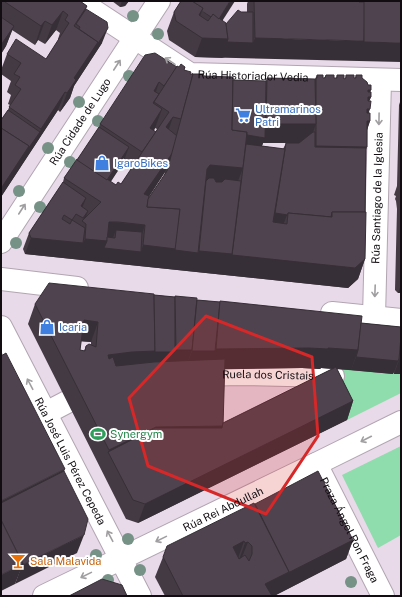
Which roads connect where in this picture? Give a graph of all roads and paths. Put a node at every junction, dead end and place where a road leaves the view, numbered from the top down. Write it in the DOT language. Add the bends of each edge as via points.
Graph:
graph roads {
  1 [pos="79,1"];
  2 [pos="159,1"];
  3 [pos="135,37"];
  4 [pos="390,80"];
  5 [pos="1,242"];
  6 [pos="1,279"];
  7 [pos="100,290"];
  8 [pos="311,311"];
  9 [pos="374,317"];
  10 [pos="401,320"];
  11 [pos="1,327"];
  12 [pos="171,375"];
  13 [pos="333,376"];
  14 [pos="67,402"];
  15 [pos="46,413"];
  16 [pos="401,422"];
  17 [pos="316,464"];
  18 [pos="121,558"];
  19 [pos="44,596"];
  20 [pos="140,596"];
  21 [pos="382,596"];
  1 -- 3 [label="street, Rúa Historiador Vedia"];
  2 -- 3 [label="street, Rúa Cidade de Lugo"];
  4 -- 3 [label="street, Rúa Historiador Vedia, one-way" via="190,74"];
  5 -- 3 [label="street, Rúa Cidade de Lugo, one-way"];
  4 -- 9 [label="street, Rúa Santiago de la Iglesia, one-way"];
  6 -- 7 [label="street"];
  8 -- 9 [label="street"];
  9 -- 10 [label="street"];
  15 -- 11 [label="street, Rúa José Luis Pérez Cepeda, one-way"];
  12 -- 13 [label="street, Ruela dos Cristais"];
  14 -- 15 [label="street"];
  18 -- 15 [label="street, Rúa José Luis Pérez Cepeda, one-way"];
  16 -- 17 [label="street, Rúa Rei Abdullah, one-way"];
  17 -- 18 [label="street, Rúa Rei Abdullah, one-way"];
  17 -- 21 [label="street, Praza Ángel Ron Fraga"];
  18 -- 19 [label="street, Rúa Rei Abdullah, one-way"];
  18 -- 20 [label="street, Rúa José Luis Pérez Cepeda"];
}
